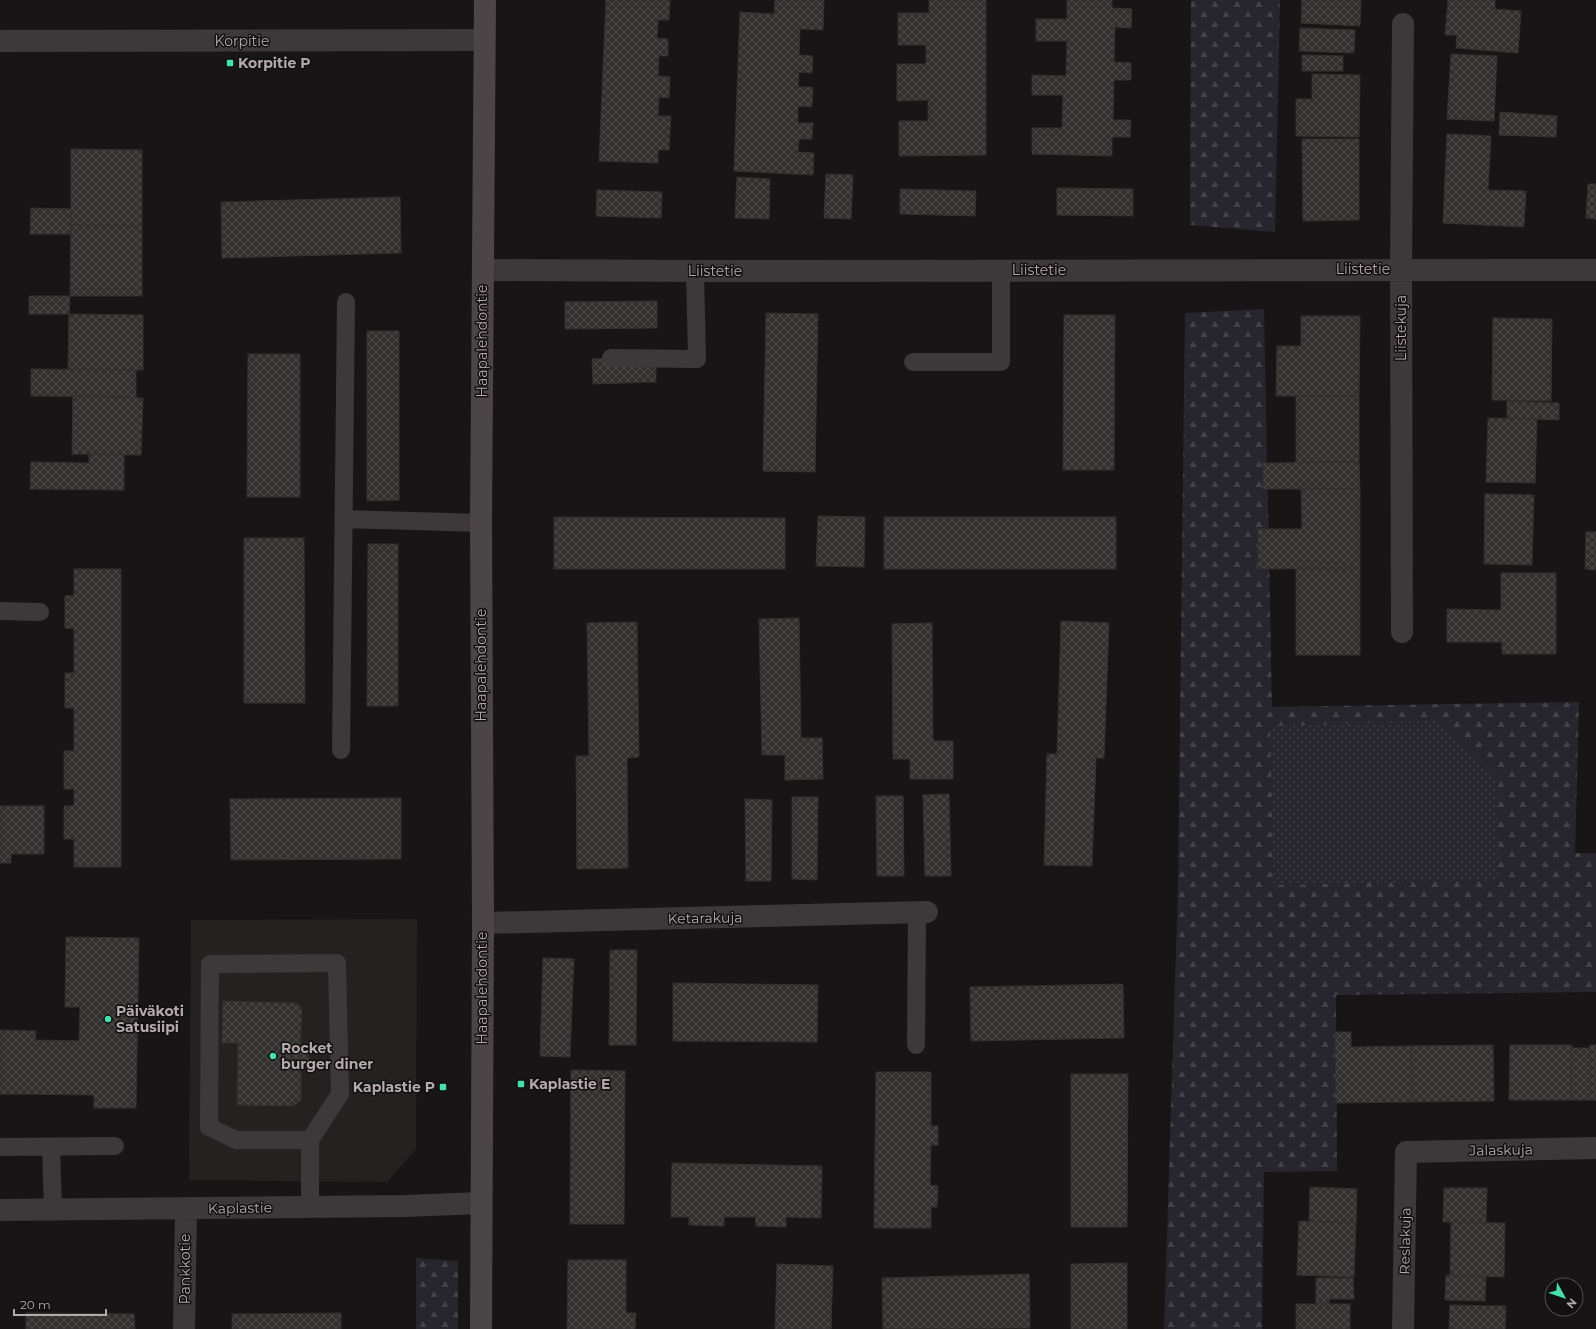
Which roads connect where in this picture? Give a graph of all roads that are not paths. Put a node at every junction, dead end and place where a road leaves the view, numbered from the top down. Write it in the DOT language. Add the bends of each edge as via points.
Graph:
graph roads {
  1 [pos="485,0"];
  2 [pos="1403,24"];
  3 [pos="484,40"];
  4 [pos="0,41"];
  5 [pos="1401,269"];
  6 [pos="483,270"];
  7 [pos="1001,270"];
  8 [pos="1596,270"];
  9 [pos="695,271"];
  10 [pos="346,302"];
  11 [pos="611,358"];
  12 [pos="913,362"];
  13 [pos="344,519"];
  14 [pos="481,523"];
  15 [pos="0,611"];
  16 [pos="40,612"];
  17 [pos="1402,632"];
  18 [pos="341,750"];
  19 [pos="922,913"];
  20 [pos="483,923"];
  21 [pos="916,1045"];
  22 [pos="310,1140"];
  23 [pos="51,1146"];
  24 [pos="115,1146"];
  25 [pos="0,1147"];
  26 [pos="1596,1148"];
  27 [pos="1406,1152"];
  28 [pos="481,1203"];
  29 [pos="310,1207"];
  30 [pos="186,1208"];
  31 [pos="53,1209"];
  32 [pos="0,1210"];
  33 [pos="184,1329"];
  34 [pos="481,1329"];
  35 [pos="1403,1329"];
  1 -- 3 [label="street, Haapalehdontie"];
  2 -- 5 [label="street, Liistekuja"];
  3 -- 4 [label="street, Korpitie"];
  3 -- 6 [label="street, Haapalehdontie"];
  5 -- 7 [label="street, Liistetie"];
  5 -- 8 [label="street, Liistetie"];
  5 -- 17 [label="street, Liistekuja"];
  6 -- 9 [label="street, Liistetie"];
  6 -- 14 [label="street, Haapalehdontie"];
  7 -- 9 [label="street, Liistetie"];
  7 -- 12 [label="lane" via="1001,362"];
  9 -- 11 [label="lane" via="697,359"];
  10 -- 13 [label="lane"];
  13 -- 14 [label="lane"];
  13 -- 18 [label="lane"];
  14 -- 20 [label="street, Haapalehdontie"];
  15 -- 16 [label="lane"];
  19 -- 20 [label="street, Ketarakuja"];
  19 -- 21 [label="lane"];
  20 -- 28 [label="street, Haapalehdontie"];
  22 -- 22 [label="lane" via="340,1094 337,963 210,964 209,1127 236,1140"];
  22 -- 29 [label="lane"];
  23 -- 24 [label="lane"];
  23 -- 25 [label="lane"];
  23 -- 31 [label="lane"];
  26 -- 27 [label="street, Jalaskuja"];
  27 -- 35 [label="street, Reslakuja"];
  28 -- 29 [label="street, Kaplastie"];
  28 -- 34 [label="street, Haapalehdontie"];
  29 -- 30 [label="street, Kaplastie"];
  30 -- 31 [label="street, Kaplastie"];
  30 -- 33 [label="street, Pankkotie"];
  31 -- 32 [label="street, Kaplastie"];
}
